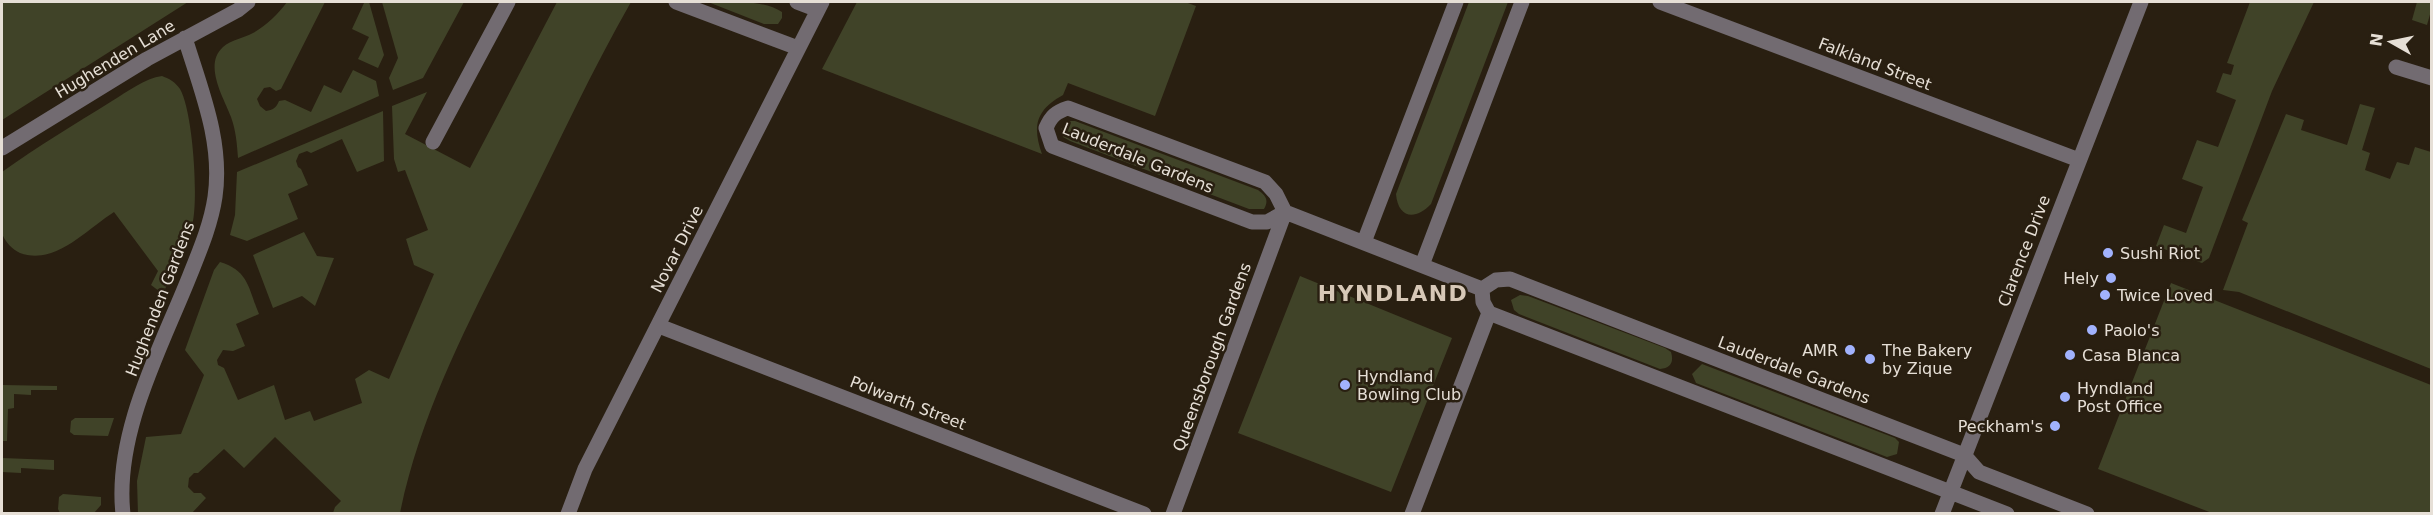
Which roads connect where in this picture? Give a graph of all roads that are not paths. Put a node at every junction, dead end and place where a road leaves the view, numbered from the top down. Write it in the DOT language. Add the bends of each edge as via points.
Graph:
graph roads {
  1 [pos="248,2"];
  2 [pos="508,2"];
  3 [pos="676,2"];
  4 [pos="797,2"];
  5 [pos="1456,2"];
  6 [pos="1522,2"];
  7 [pos="1660,2"];
  8 [pos="2141,2"];
  9 [pos="820,6"];
  10 [pos="184,38"];
  11 [pos="798,48"];
  12 [pos="2396,67"];
  13 [pos="2432,78"];
  14 [pos="433,142"];
  15 [pos="2,148"];
  16 [pos="2079,160"];
  17 [pos="1285,212"];
  18 [pos="1364,242"];
  19 [pos="1422,265"];
  20 [pos="1482,289"];
  21 [pos="1489,313"];
  22 [pos="659,326"];
  23 [pos="1964,455"];
  24 [pos="1950,491"];
  25 [pos="119,510"];
  26 [pos="568,513"];
  27 [pos="1144,513"];
  28 [pos="1173,513"];
  29 [pos="1412,513"];
  30 [pos="1942,513"];
  31 [pos="2007,513"];
  32 [pos="2087,513"];
  1 -- 10 [label="street, Hughenden Lane"];
  2 -- 14 [label="street"];
  3 -- 11 [label="street"];
  4 -- 9 [label="street"];
  5 -- 18 [label="street"];
  6 -- 19 [label="street"];
  7 -- 16 [label="street, Falkland Street"];
  8 -- 16 [label="street, Clarence Drive"];
  9 -- 11 [label="street, Novar Drive"];
  10 -- 15 [label="street, Hughenden Lane"];
  10 -- 25 [label="street, Hughenden Gardens" via="213,129 215,197 199,253 137,406 127,441"];
  11 -- 22 [label="street, Novar Drive"];
  12 -- 13 [label="street"];
  16 -- 23 [label="street, Clarence Drive"];
  17 -- 17 [label="street, Lauderdale Gardens" via="1267,222 1252,222 1052,146 1046,128 1057,111 1068,108 1264,182"];
  17 -- 18 [label="street"];
  17 -- 28 [label="street, Queensborough Gardens"];
  18 -- 19 [label="street"];
  19 -- 20 [label="street"];
  20 -- 21 [label="street"];
  20 -- 23 [label="street, Lauderdale Gardens" via="1496,280 1510,279"];
  21 -- 24 [label="street"];
  21 -- 29 [label="street"];
  22 -- 26 [label="street, Novar Drive" via="585,469"];
  22 -- 27 [label="street, Polwarth Street"];
  23 -- 24 [label="street, Clarence Drive"];
  23 -- 32 [label="street, Lauderdale Gardens" via="1979,472"];
  24 -- 30 [label="street, Clarence Drive"];
  24 -- 31 [label="street"];
}
